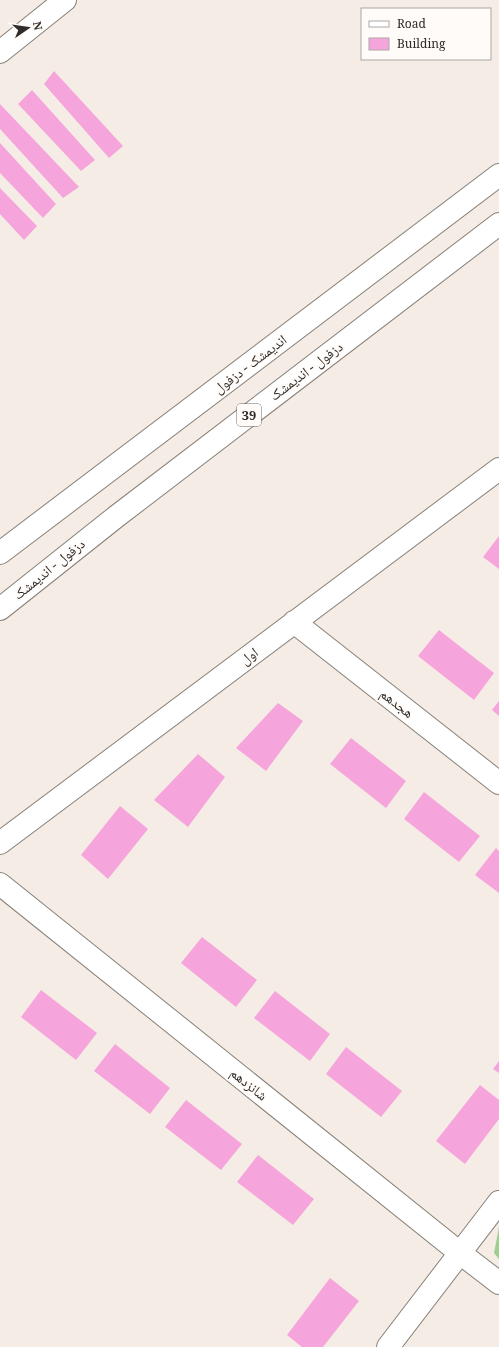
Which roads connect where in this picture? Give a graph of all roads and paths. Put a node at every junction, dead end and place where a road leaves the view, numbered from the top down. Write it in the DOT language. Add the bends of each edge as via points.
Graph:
graph roads {
  1 [pos="65,0"];
  2 [pos="0,52"];
  3 [pos="499,175"];
  4 [pos="499,224"];
  5 [pos="499,469"];
  6 [pos="1,551"];
  7 [pos="0,609"];
  8 [pos="294,622"];
  9 [pos="499,783"];
  10 [pos="0,843"];
  11 [pos="0,884"];
  12 [pos="499,1202"];
  13 [pos="460,1253"];
  14 [pos="499,1283"];
  15 [pos="388,1347"];
  1 -- 2 [label="street"];
  3 -- 6 [label="street, اندیمشک - دزفول"];
  4 -- 7 [label="street, دزفول - اندیمشک / 39" via="117,516"];
  5 -- 8 [label="street, اول"];
  8 -- 9 [label="street, هجدهم"];
  8 -- 10 [label="street, اول"];
  11 -- 13 [label="street, شانزدهم"];
  12 -- 13 [label="street"];
  13 -- 14 [label="street, شانزدهم"];
  13 -- 15 [label="street"];
}
